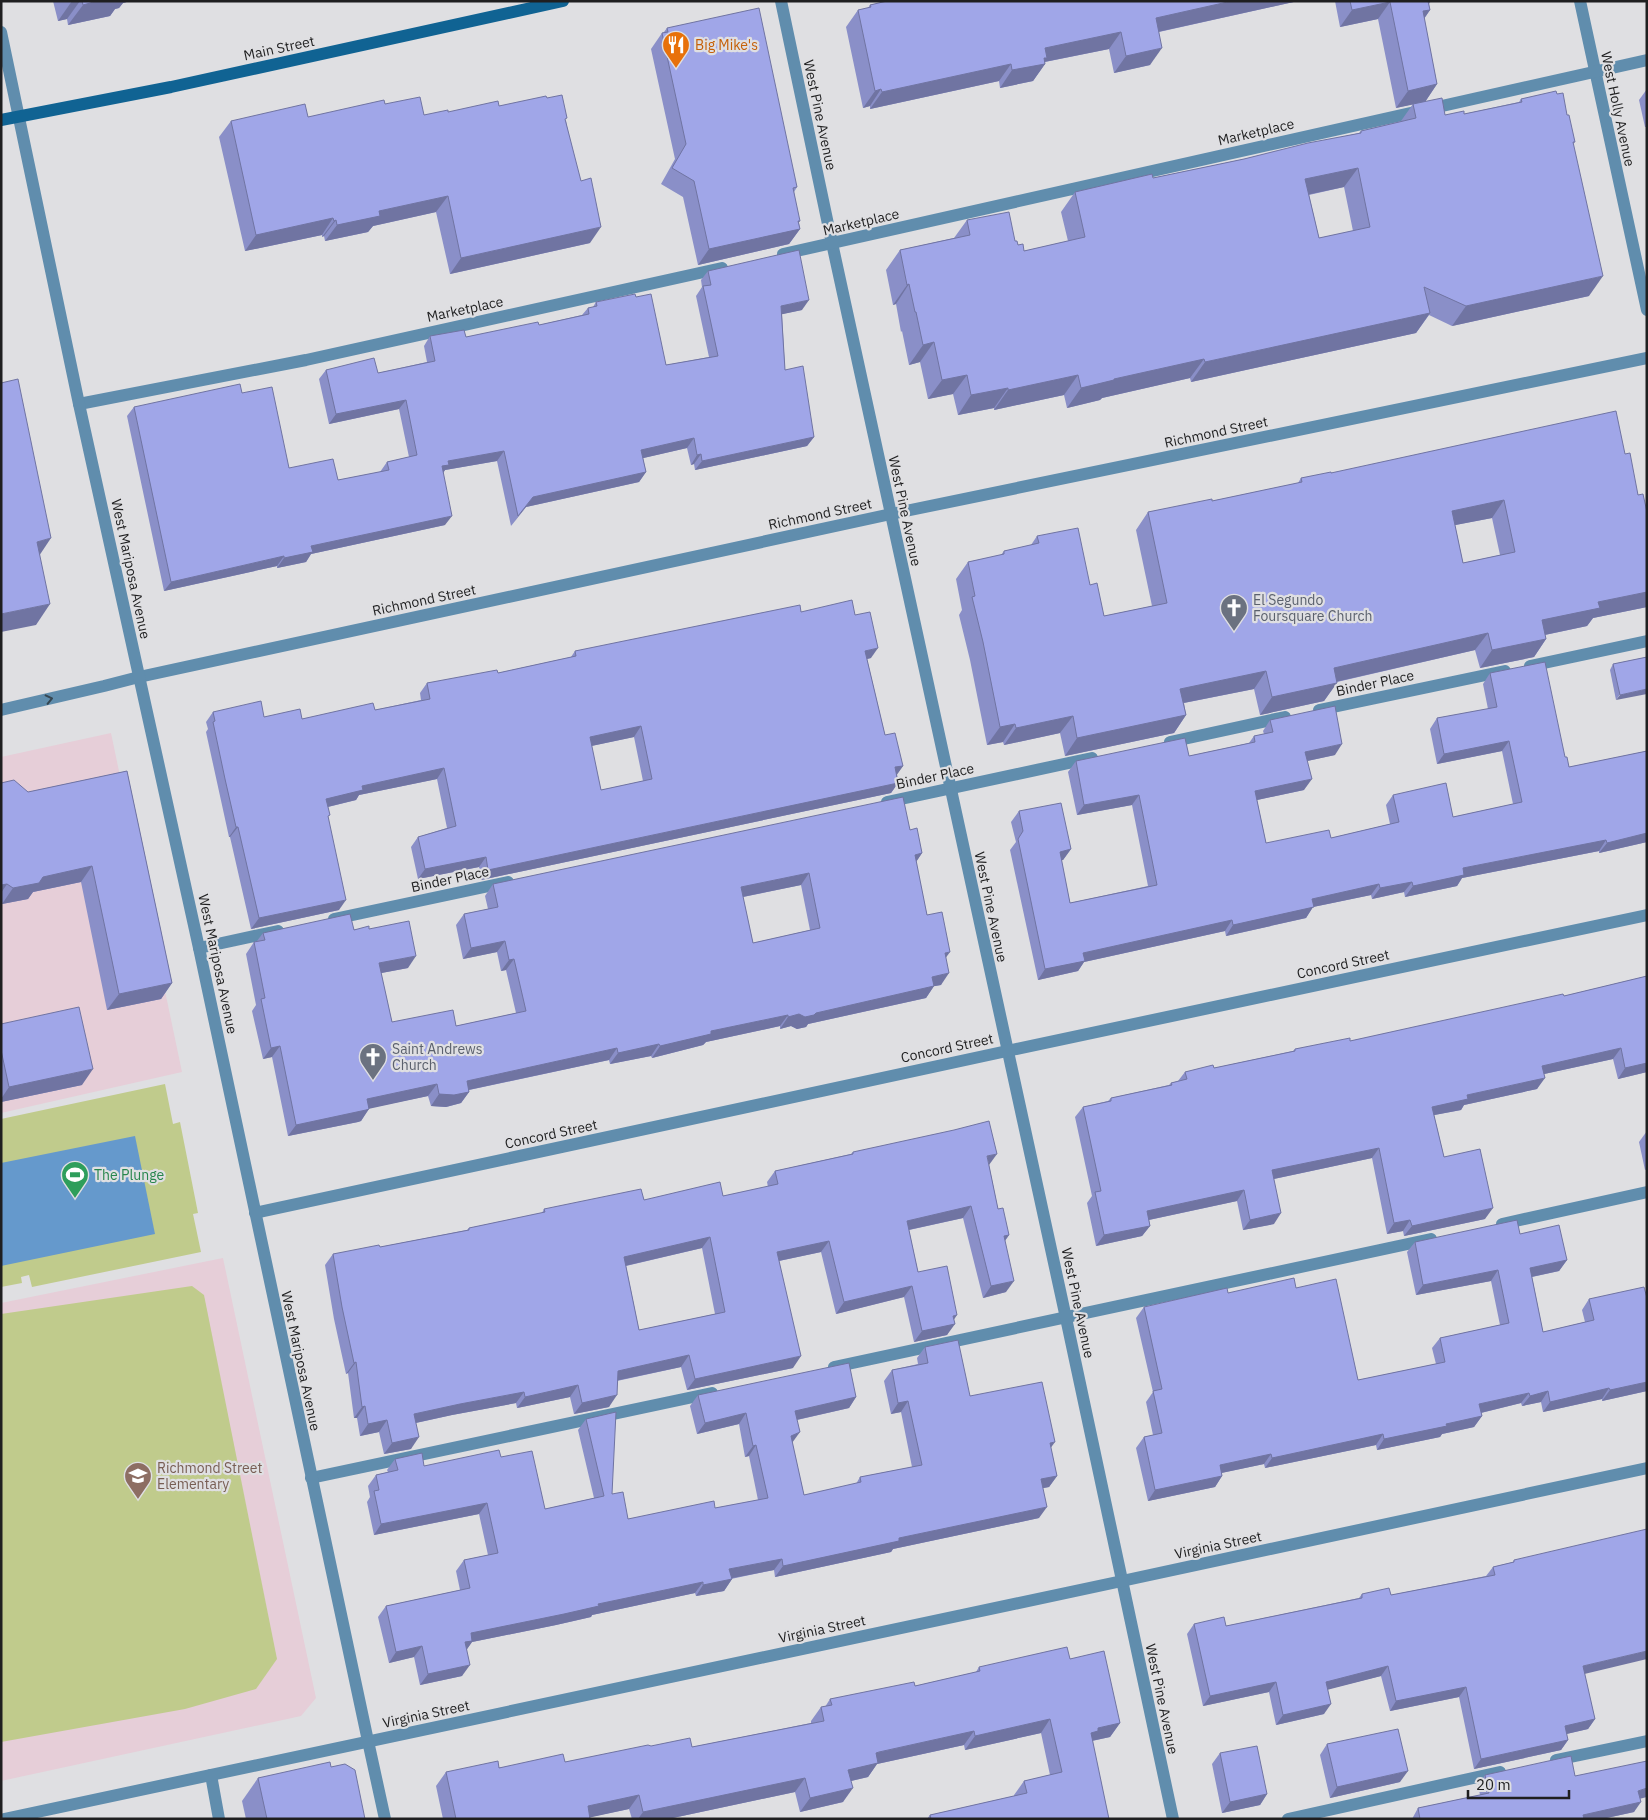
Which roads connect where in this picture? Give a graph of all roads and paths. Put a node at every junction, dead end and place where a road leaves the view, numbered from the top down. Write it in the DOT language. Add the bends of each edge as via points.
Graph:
graph roads {
  1 [pos="562,1"];
  2 [pos="781,1"];
  3 [pos="1580,1"];
  4 [pos="1,32"];
  5 [pos="1647,60"];
  6 [pos="1595,70"];
  7 [pos="19,116"];
  8 [pos="1,120"];
  9 [pos="832,244"];
  10 [pos="774,256"];
  11 [pos="735,265"];
  12 [pos="1647,310"];
  13 [pos="1647,358"];
  14 [pos="79,404"];
  15 [pos="891,514"];
  16 [pos="1647,641"];
  17 [pos="140,677"];
  18 [pos="1,710"];
  19 [pos="1153,745"];
  20 [pos="1105,756"];
  21 [pos="950,788"];
  22 [pos="872,805"];
  23 [pos="521,879"];
  24 [pos="1647,915"];
  25 [pos="326,921"];
  26 [pos="287,929"];
  27 [pos="199,948"];
  28 [pos="1007,1050"];
  29 [pos="1647,1192"];
  30 [pos="255,1213"];
  31 [pos="1492,1226"];
  32 [pos="1444,1236"];
  33 [pos="1066,1318"];
  34 [pos="824,1369"];
  35 [pos="727,1390"];
  36 [pos="1647,1468"];
  37 [pos="311,1478"];
  38 [pos="1122,1581"];
  39 [pos="368,1741"];
  40 [pos="1647,1741"];
  41 [pos="1546,1762"];
  42 [pos="1508,1770"];
  43 [pos="211,1775"];
  44 [pos="4,1819"];
  45 [pos="219,1819"];
  46 [pos="384,1819"];
  47 [pos="1172,1819"];
  48 [pos="1288,1819"];
  1 -- 7 [label="main road, Main Street" via="171,87"];
  2 -- 9 [label="street, West Pine Avenue"];
  3 -- 6 [label="street, West Holly Avenue"];
  4 -- 7 [label="street, West Mariposa Avenue"];
  5 -- 6 [label="street, Marketplace"];
  6 -- 9 [label="street, Marketplace"];
  6 -- 12 [label="street, West Holly Avenue"];
  7 -- 8 [label="main road, Main Street"];
  7 -- 14 [label="street, West Mariposa Avenue"];
  9 -- 10 [label="street, Marketplace"];
  9 -- 15 [label="street, West Pine Avenue"];
  11 -- 14 [label="street, Marketplace" via="306,360"];
  13 -- 15 [label="street, Richmond Street"];
  14 -- 17 [label="street, West Mariposa Avenue"];
  15 -- 17 [label="street, Richmond Street"];
  15 -- 21 [label="street, West Pine Avenue"];
  16 -- 19 [label="street, Binder Place"];
  18 -- 17 [label="street, Richmond Street, one-way"];
  17 -- 27 [label="street, West Mariposa Avenue"];
  20 -- 21 [label="street, Binder Place"];
  21 -- 22 [label="street, Binder Place"];
  21 -- 28 [label="street, West Pine Avenue"];
  23 -- 25 [label="street, Binder Place"];
  24 -- 28 [label="street, Concord Street"];
  26 -- 27 [label="street"];
  27 -- 30 [label="street, West Mariposa Avenue"];
  28 -- 30 [label="street, Concord Street"];
  28 -- 33 [label="street, West Pine Avenue"];
  29 -- 31 [label="street"];
  30 -- 37 [label="street, West Mariposa Avenue"];
  32 -- 33 [label="street"];
  33 -- 34 [label="street"];
  33 -- 38 [label="street, West Pine Avenue"];
  35 -- 37 [label="street"];
  36 -- 38 [label="street, Virginia Street"];
  37 -- 39 [label="street, West Mariposa Avenue"];
  38 -- 39 [label="street, Virginia Street"];
  38 -- 47 [label="street, West Pine Avenue"];
  39 -- 43 [label="street, Virginia Street"];
  39 -- 46 [label="street, West Mariposa Avenue"];
  40 -- 41 [label="street"];
  42 -- 48 [label="street"];
  43 -- 44 [label="street, Virginia Street"];
  43 -- 45 [label="street"];
}
